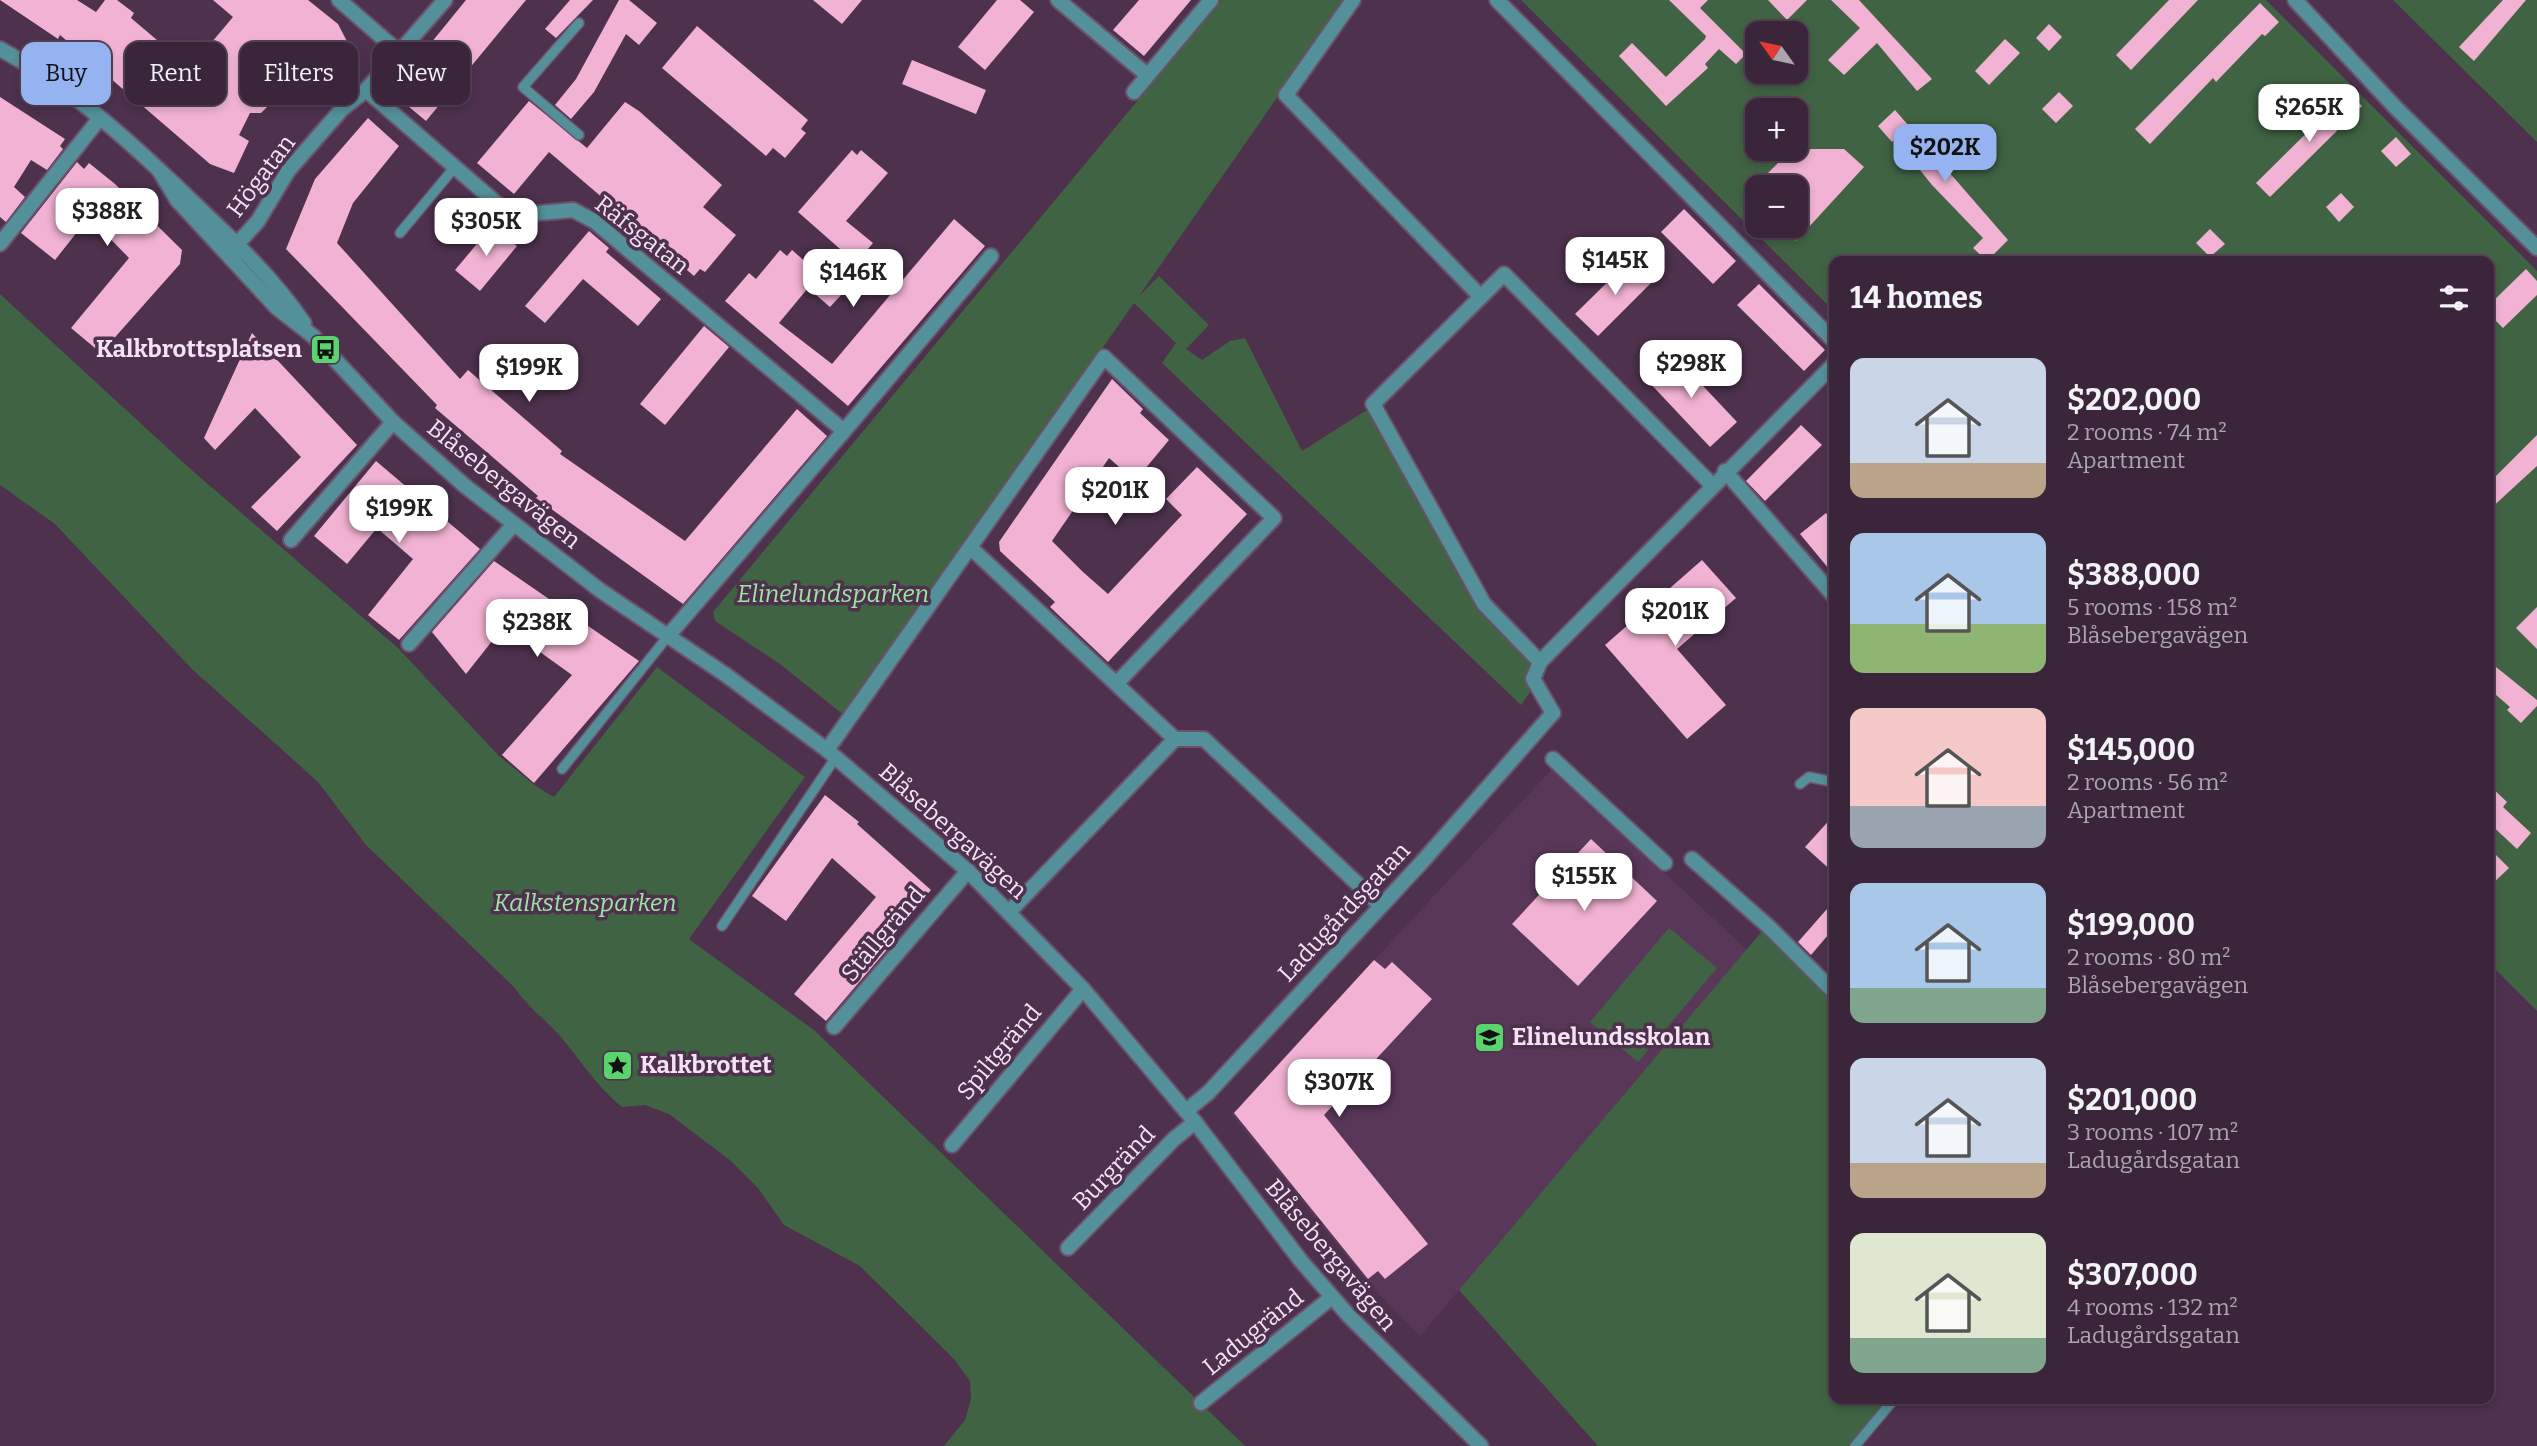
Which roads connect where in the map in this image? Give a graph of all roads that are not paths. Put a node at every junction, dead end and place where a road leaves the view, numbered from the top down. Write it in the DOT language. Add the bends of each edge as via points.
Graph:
graph roads {
  1 [pos="339,0"];
  2 [pos="444,0"];
  3 [pos="1058,0"];
  4 [pos="1211,0"];
  5 [pos="1353,0"];
  6 [pos="1497,0"];
  7 [pos="2295,0"];
  8 [pos="579,23"];
  9 [pos="387,42"];
  10 [pos="409,42"];
  11 [pos="0,49"];
  12 [pos="1147,75"];
  13 [pos="372,83"];
  14 [pos="366,90"];
  15 [pos="1134,92"];
  16 [pos="100,118"];
  17 [pos="579,135"];
  18 [pos="454,168"];
  19 [pos="400,233"];
  20 [pos="0,244"];
  21 [pos="2537,248"];
  22 [pos="232,250"];
  23 [pos="990,256"];
  24 [pos="1481,297"];
  25 [pos="1829,336"];
  26 [pos="1829,369"];
  27 [pos="393,422"];
  28 [pos="844,431"];
  29 [pos="1726,471"];
  30 [pos="1712,485"];
  31 [pos="514,524"];
  32 [pos="291,540"];
  33 [pos="971,548"];
  34 [pos="1829,590"];
  35 [pos="668,636"];
  36 [pos="409,644"];
  37 [pos="1540,662"];
  38 [pos="1117,683"];
  39 [pos="1175,739"];
  40 [pos="832,754"];
  41 [pos="1553,759"];
  42 [pos="562,769"];
  43 [pos="1829,781"];
  44 [pos="1800,784"];
  45 [pos="1692,859"];
  46 [pos="1665,863"];
  47 [pos="968,871"];
  48 [pos="1380,905"];
  49 [pos="1009,912"];
  50 [pos="722,926"];
  51 [pos="1829,987"];
  52 [pos="1083,989"];
  53 [pos="834,1027"];
  54 [pos="1191,1117"];
  55 [pos="951,1144"];
  56 [pos="1068,1248"];
  57 [pos="1332,1297"];
  58 [pos="1201,1403"];
  59 [pos="1890,1404"];
  60 [pos="1481,1446"];
  61 [pos="1855,1446"];
  1 -- 9 [label="street"];
  2 -- 10 [label="street, Högatan"];
  3 -- 12 [label="street"];
  4 -- 12 [label="street"];
  5 -- 24 [label="street" via="1286,95"];
  6 -- 25 [label="street"];
  7 -- 21 [label="street"];
  8 -- 17 [label="lane" via="523,87"];
  11 -- 16 [label="street, Blåsebergavägen"];
  12 -- 15 [label="street"];
  13 -- 14 [label="street, Högatan"];
  14 -- 18 [label="street, Räfsgatan"];
  14 -- 22 [label="street, Högatan" via="342,109 288,171 258,221"];
  16 -- 20 [label="street"];
  16 -- 22 [label="street, Blåsebergavägen" via="159,170"];
  18 -- 19 [label="lane"];
  18 -- 28 [label="street, Räfsgatan" via="517,215 573,210 594,220"];
  22 -- 27 [label="street, Blåsebergavägen" via="284,295 313,336"];
  23 -- 28 [label="street"];
  24 -- 30 [label="street" via="1504,274"];
  24 -- 37 [label="street" via="1373,404 1485,604"];
  26 -- 29 [label="street"];
  27 -- 31 [label="street, Blåsebergavägen"];
  27 -- 32 [label="street"];
  28 -- 35 [label="street"];
  29 -- 30 [label="street"];
  29 -- 34 [label="street"];
  30 -- 37 [label="street"];
  31 -- 35 [label="street, Blåsebergavägen"];
  31 -- 36 [label="street"];
  33 -- 38 [label="street"];
  33 -- 38 [label="street" via="1104,357 1274,518"];
  33 -- 40 [label="street"];
  35 -- 40 [label="street, Blåsebergavägen"];
  35 -- 42 [label="lane"];
  37 -- 48 [label="street, Ladugårdsgatan" via="1533,679 1553,713"];
  38 -- 39 [label="street"];
  39 -- 48 [label="street" via="1204,739"];
  39 -- 49 [label="street"];
  40 -- 47 [label="street, Blåsebergavägen"];
  40 -- 50 [label="lane"];
  41 -- 46 [label="street"];
  43 -- 44 [label="lane" via="1809,776"];
  45 -- 51 [label="street"];
  47 -- 49 [label="street, Blåsebergavägen"];
  47 -- 53 [label="street, Ställgränd"];
  48 -- 54 [label="street, Ladugårdsgatan"];
  49 -- 52 [label="street, Blåsebergavägen"];
  52 -- 54 [label="street, Blåsebergavägen"];
  52 -- 55 [label="street, Spiltgränd"];
  54 -- 56 [label="street, Burgränd"];
  54 -- 57 [label="street, Blåsebergavägen"];
  57 -- 58 [label="street, Ladugränd"];
  57 -- 60 [label="street, Blåsebergavägen"];
  59 -- 61 [label="lane"];
}
